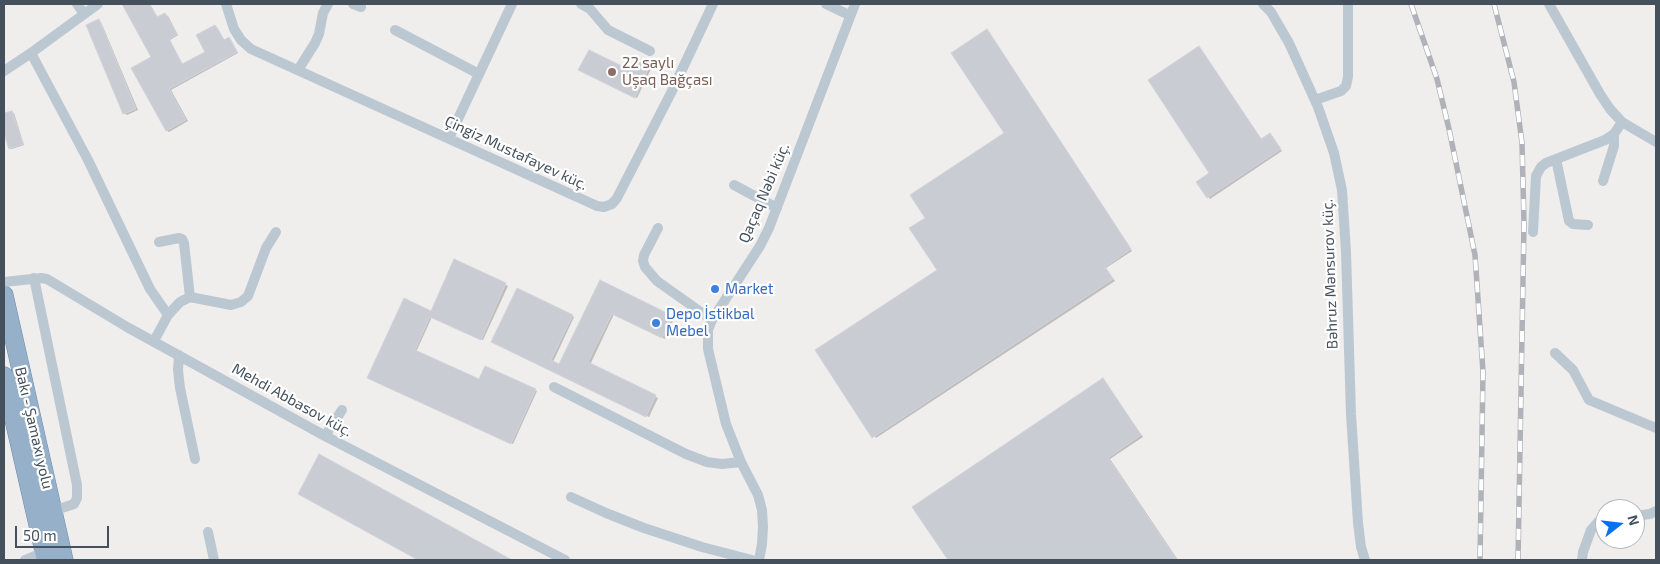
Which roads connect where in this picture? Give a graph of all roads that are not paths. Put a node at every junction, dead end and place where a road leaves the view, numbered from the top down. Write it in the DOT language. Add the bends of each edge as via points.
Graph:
graph roads {
  1 [pos="77,4"];
  2 [pos="98,4"];
  3 [pos="226,4"];
  4 [pos="328,4"];
  5 [pos="512,4"];
  6 [pos="581,4"];
  7 [pos="713,4"];
  8 [pos="826,4"];
  9 [pos="855,4"];
  10 [pos="1264,4"];
  11 [pos="1348,4"];
  12 [pos="1549,4"];
  13 [pos="84,14"];
  14 [pos="849,15"];
  15 [pos="395,30"];
  16 [pos="650,51"];
  17 [pos="31,53"];
  18 [pos="298,70"];
  19 [pos="4,71"];
  20 [pos="479,74"];
  21 [pos="1315,100"];
  22 [pos="1622,122"];
  23 [pos="1614,134"];
  24 [pos="449,138"];
  25 [pos="1656,142"];
  26 [pos="1556,159"];
  27 [pos="1603,181"];
  28 [pos="734,185"];
  29 [pos="777,208"];
  30 [pos="1588,225"];
  31 [pos="658,228"];
  32 [pos="276,232"];
  33 [pos="1533,232"];
  34 [pos="159,242"];
  35 [pos="34,278"];
  36 [pos="4,282"];
  37 [pos="4,295"];
  38 [pos="190,297"];
  39 [pos="168,315"];
  40 [pos="712,320"];
  41 [pos="154,341"];
  42 [pos="1555,353"];
  43 [pos="179,355"];
  44 [pos="4,376"];
  45 [pos="554,387"];
  46 [pos="6,396"];
  47 [pos="342,410"];
  48 [pos="1656,428"];
  49 [pos="325,436"];
  50 [pos="195,459"];
  51 [pos="741,462"];
  52 [pos="571,497"];
  53 [pos="53,511"];
  54 [pos="1595,525"];
  55 [pos="208,532"];
  56 [pos="45,556"];
  57 [pos="25,560"];
  58 [pos="64,560"];
  59 [pos="214,560"];
  60 [pos="566,560"];
  61 [pos="752,560"];
  62 [pos="760,560"];
  63 [pos="1365,560"];
  64 [pos="1582,560"];
  1 -- 13 [label="street"];
  2 -- 13 [label="street"];
  3 -- 18 [label="street, Çingiz Mustafayev küç." via="241,40 251,49"];
  4 -- 18 [label="street" via="315,43"];
  5 -- 20 [label="street"];
  6 -- 16 [label="street" via="608,30"];
  7 -- 24 [label="street, Çingiz Mustafayev küç." via="671,93 612,204 597,206"];
  8 -- 14 [label="street"];
  9 -- 14 [label="street, Qaçaq Nəbi küç."];
  10 -- 21 [label="street, Bəhruz Mənsurov küç." via="1289,43"];
  11 -- 21 [label="street" via="1346,86"];
  12 -- 22 [label="street" via="1600,94"];
  13 -- 17 [label="street"];
  14 -- 29 [label="street, Qaçaq Nəbi küç."];
  15 -- 20 [label="street"];
  17 -- 19 [label="street"];
  17 -- 39 [label="street" via="92,168 150,289"];
  18 -- 24 [label="street, Çingiz Mustafayev küç."];
  20 -- 24 [label="street"];
  21 -- 63 [label="street, Bəhruz Mənsurov küç." via="1334,153 1342,190 1351,414 1358,523"];
  22 -- 23 [label="street"];
  22 -- 25 [label="street"];
  23 -- 26 [label="street"];
  23 -- 27 [label="street" via="1614,146"];
  26 -- 30 [label="street" via="1569,221"];
  26 -- 33 [label="street" via="1541,167 1536,176"];
  28 -- 29 [label="street"];
  29 -- 40 [label="street, Qaçaq Nəbi küç." via="760,246"];
  31 -- 40 [label="street" via="644,255 645,267 657,281"];
  32 -- 38 [label="street" via="262,257 248,296 241,302 231,305"];
  34 -- 38 [label="street" via="182,239"];
  35 -- 36 [label="street, Mehdi Abbasov küç."];
  35 -- 41 [label="street, Mehdi Abbasov küç." via="47,280"];
  35 -- 53 [label="street" via="77,485 74,504"];
  37 -- 53 [label="highway, Bakı - Şamaxı yolu"];
  38 -- 39 [label="street"];
  39 -- 41 [label="street"];
  40 -- 51 [label="street, Qaçaq Nəbi küç." via="708,330 708,348 726,424"];
  41 -- 43 [label="street, Mehdi Abbasov küç."];
  42 -- 48 [label="street" via="1573,370 1589,400"];
  43 -- 49 [label="street, Mehdi Abbasov küç."];
  43 -- 50 [label="street" via="180,388"];
  44 -- 46 [label="highway, Bakı - Şamaxı yolu"];
  45 -- 51 [label="street" via="686,454 707,462"];
  46 -- 56 [label="highway, Bakı - Şamaxı yolu"];
  47 -- 49 [label="street"];
  49 -- 60 [label="street, Mehdi Abbasov küç."];
  51 -- 62 [label="street, Qaçaq Nəbi küç." via="762,510"];
  52 -- 61 [label="street" via="644,528"];
  53 -- 58 [label="highway, Bakı - Şamaxı yolu"];
  54 -- 64 [label="street"];
  55 -- 59 [label="street"];
  56 -- 57 [label="street"];
}
